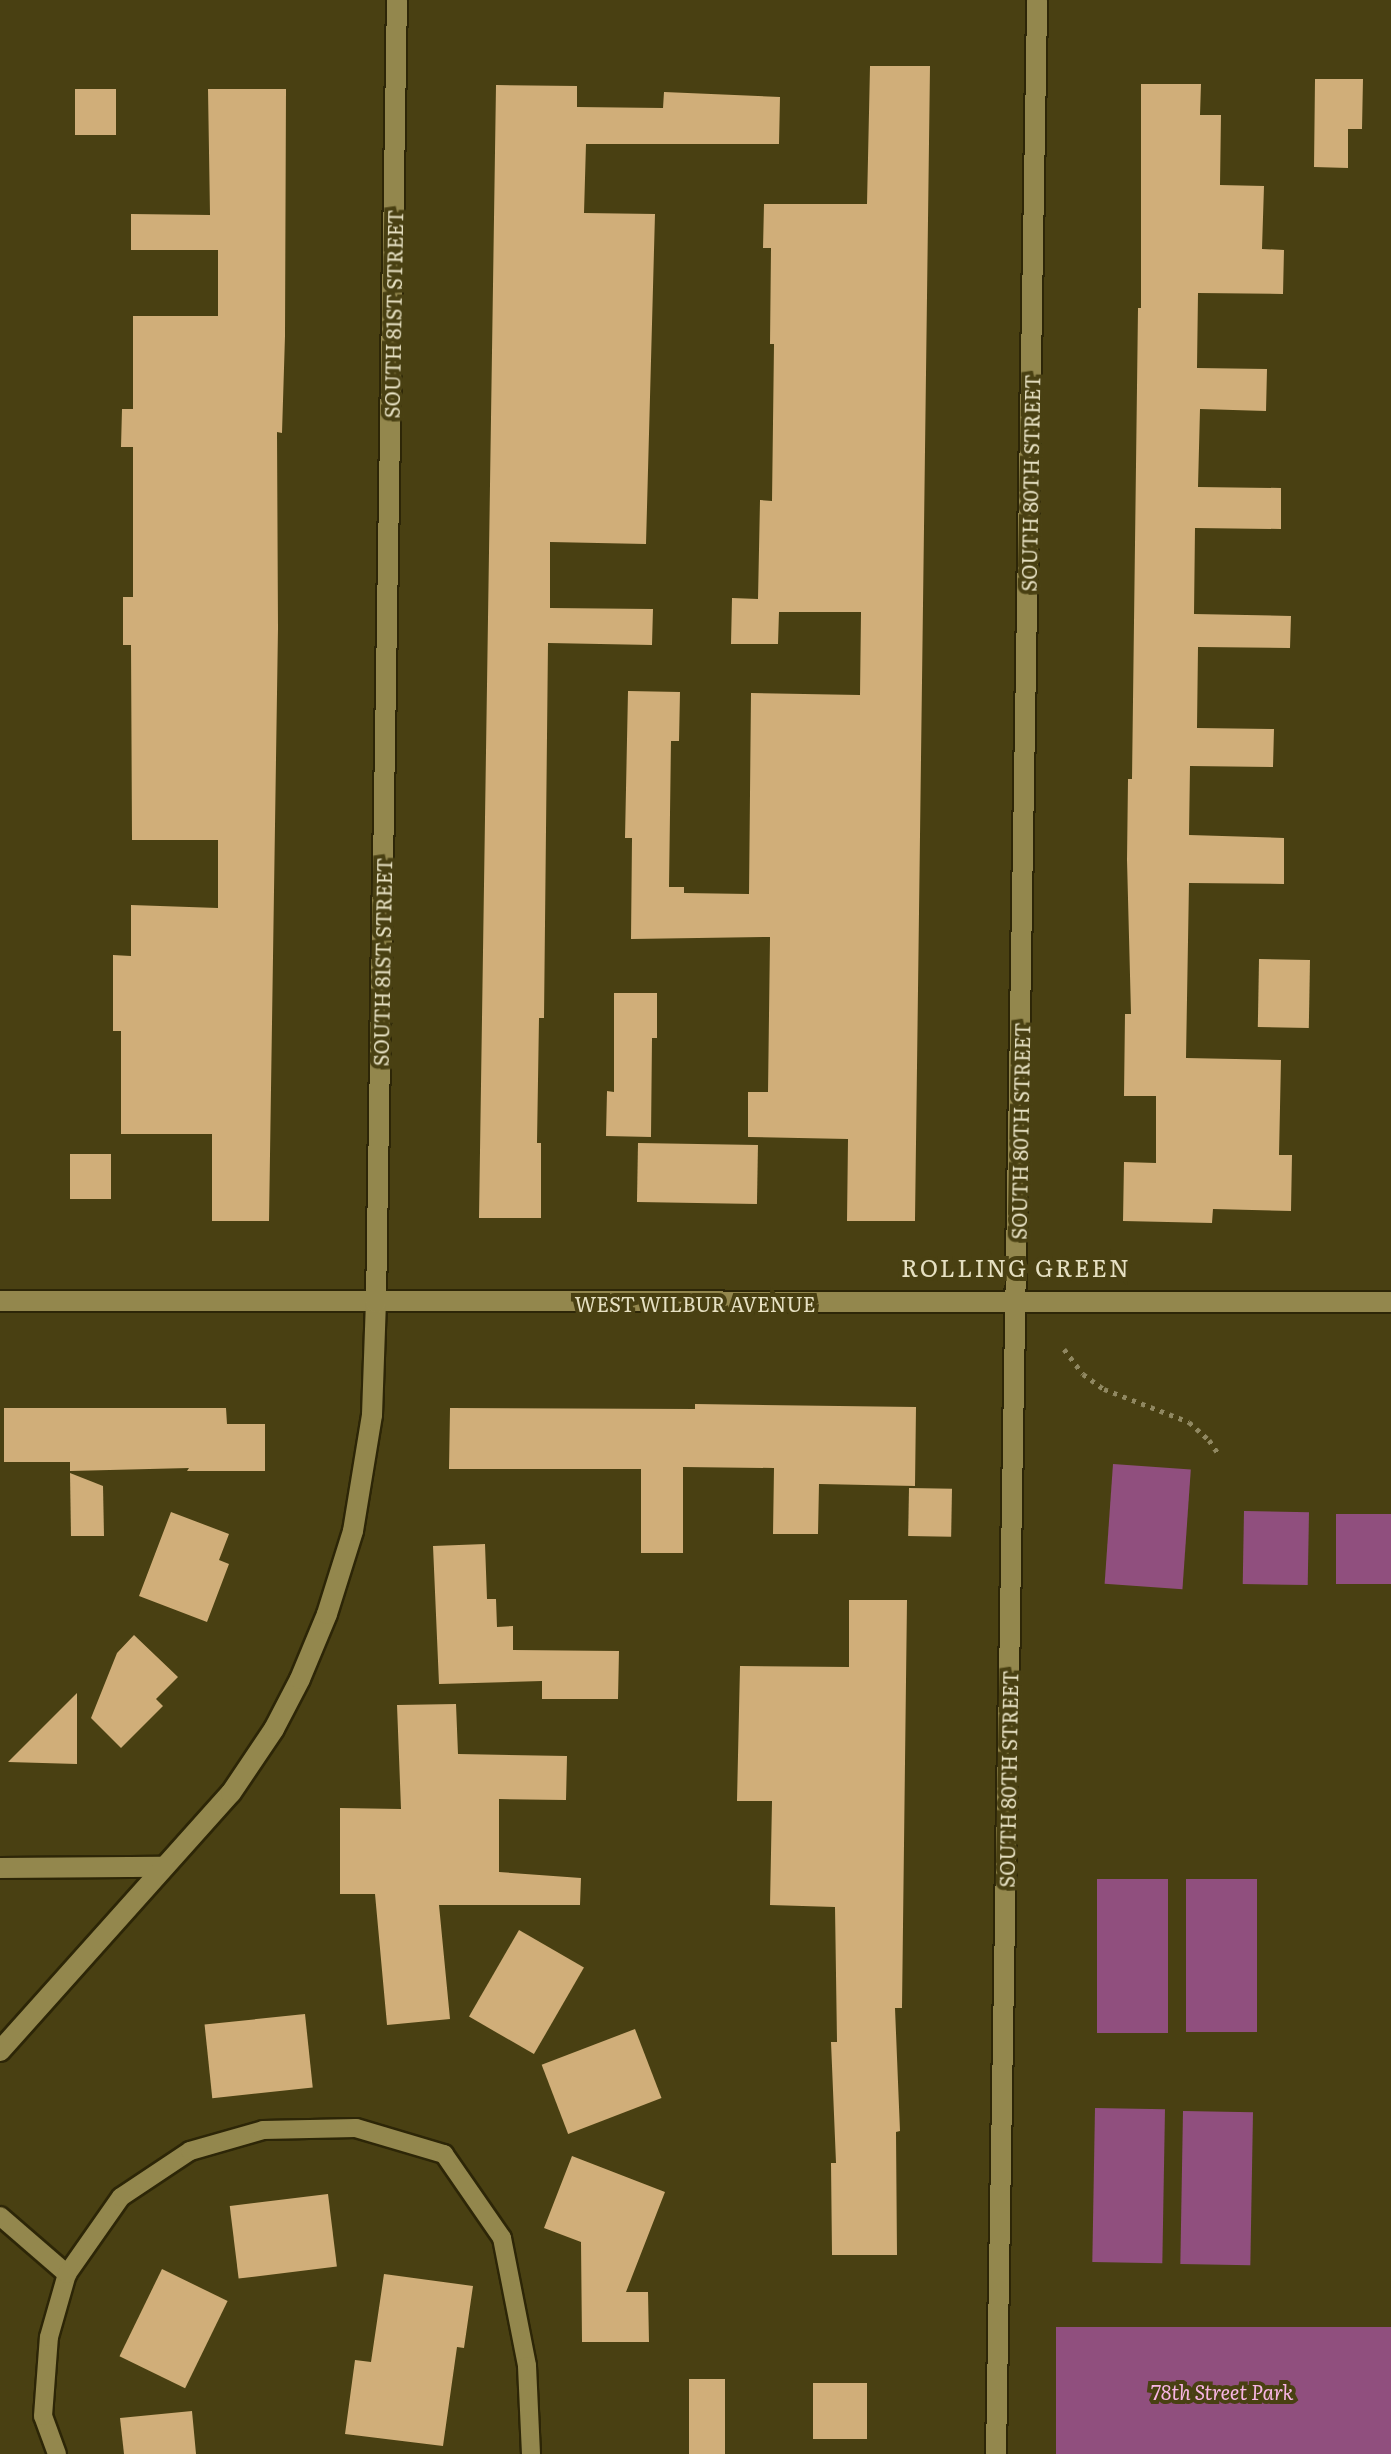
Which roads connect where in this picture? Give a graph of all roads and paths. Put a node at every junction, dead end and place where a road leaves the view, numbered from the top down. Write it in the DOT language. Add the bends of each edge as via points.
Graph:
graph roads {
  1 [pos="397,0"];
  2 [pos="1037,0"];
  3 [pos="0,1301"];
  4 [pos="1017,1302"];
  5 [pos="1391,1302"];
  6 [pos="376,1303"];
  7 [pos="1064,1349"];
  8 [pos="1219,1455"];
  9 [pos="162,1867"];
  10 [pos="0,1868"];
  11 [pos="0,2051"];
  12 [pos="0,2216"];
  13 [pos="67,2274"];
  14 [pos="57,2454"];
  15 [pos="531,2454"];
  16 [pos="996,2454"];
  1 -- 6 [label="street, SOUTH 81ST STREET"];
  2 -- 4 [label="street, SOUTH 80TH STREET"];
  3 -- 6 [label="street, WEST WILBUR AVENUE"];
  4 -- 5 [label="street, WEST WILBUR AVENUE"];
  4 -- 6 [label="street, WEST WILBUR AVENUE"];
  4 -- 16 [label="street, SOUTH 80TH STREET"];
  6 -- 9 [label="street, SOUTH 81ST STREET" via="372,1415 353,1531 327,1614 274,1729 231,1793"];
  7 -- 8 [label="path" via="1083,1374 1104,1389 1189,1422"];
  9 -- 10 [label="street"];
  9 -- 11 [label="street, SOUTH 81ST STREET"];
  12 -- 13 [label="lane"];
  13 -- 14 [label="lane" via="49,2337 43,2416"];
  13 -- 15 [label="lane" via="121,2197 190,2151 263,2130 356,2128 444,2154 502,2238 527,2366"];
}
